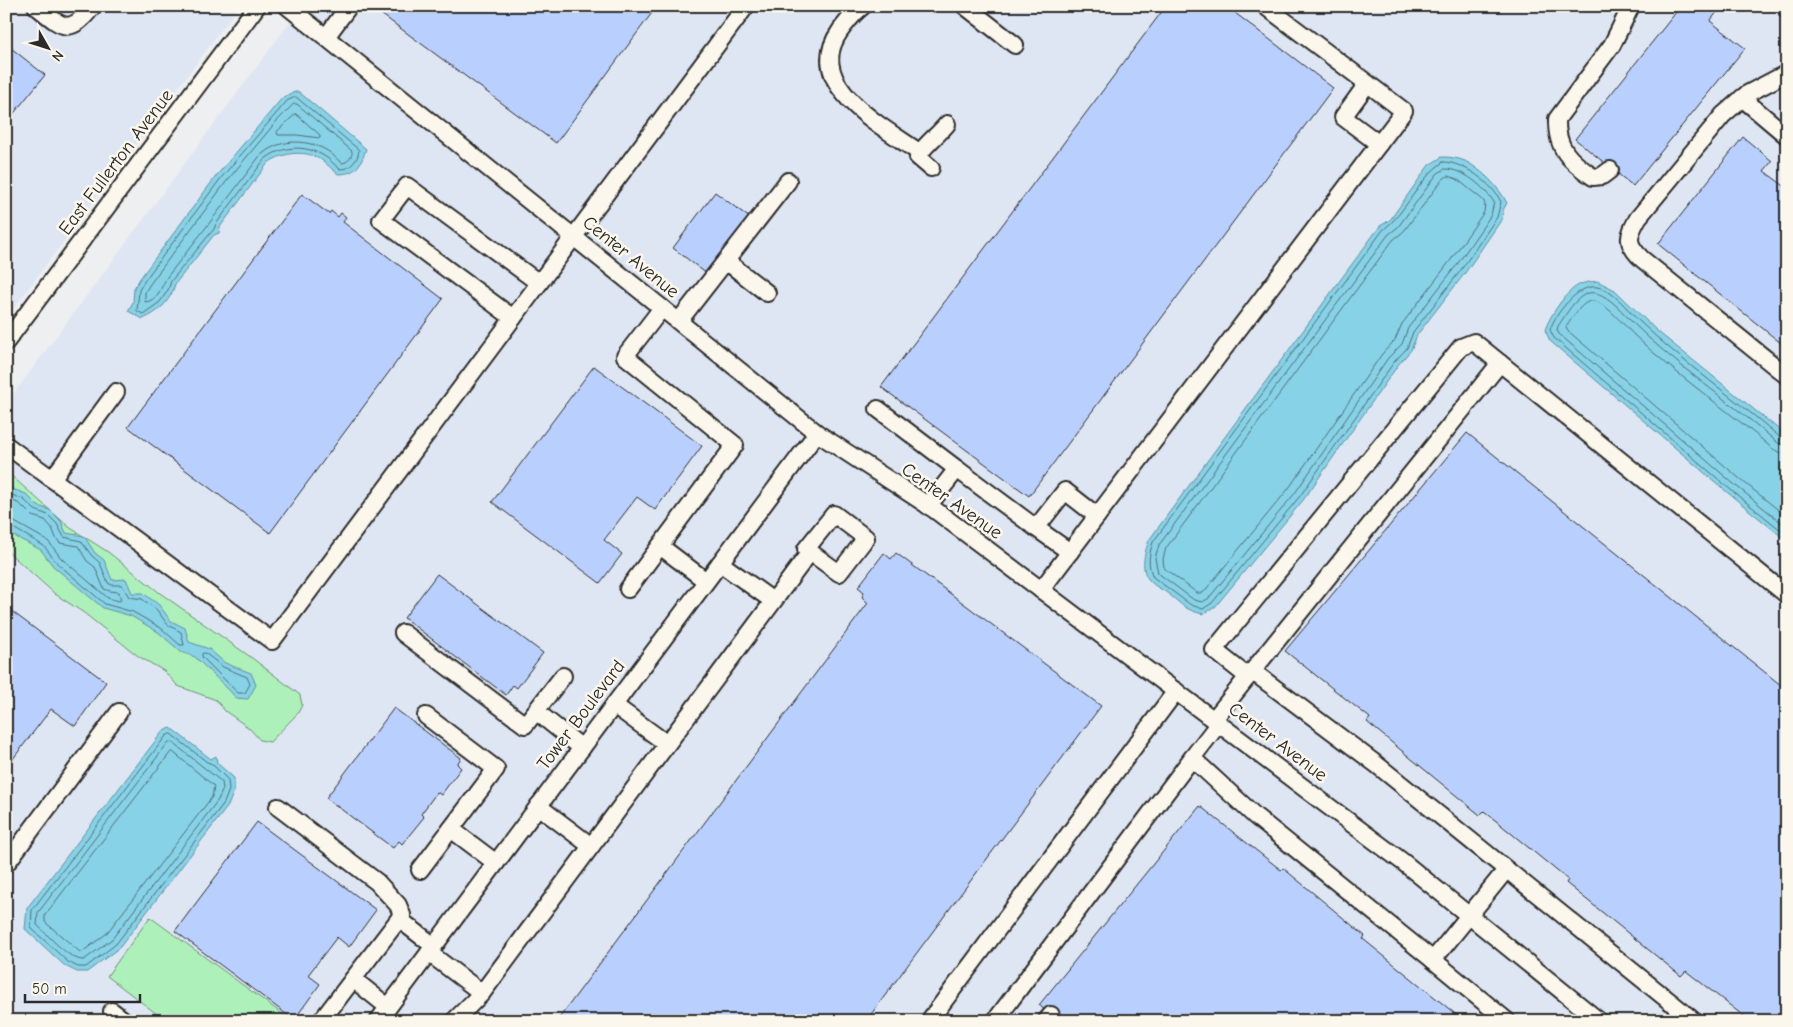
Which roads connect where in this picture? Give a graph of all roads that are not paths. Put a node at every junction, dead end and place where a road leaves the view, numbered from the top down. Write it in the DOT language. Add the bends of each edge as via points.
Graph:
graph roads {
  1 [pos="36,6"];
  2 [pos="94,6"];
  3 [pos="257,6"];
  4 [pos="287,6"];
  5 [pos="349,6"];
  6 [pos="746,6"];
  7 [pos="863,6"];
  8 [pos="965,6"];
  9 [pos="1265,6"];
  10 [pos="1631,6"];
  11 [pos="326,37"];
  12 [pos="1015,45"];
  13 [pos="1787,73"];
  14 [pos="1367,84"];
  15 [pos="1742,98"];
  16 [pos="947,124"];
  17 [pos="1787,136"];
  18 [pos="1379,144"];
  19 [pos="920,153"];
  20 [pos="931,168"];
  21 [pos="1610,170"];
  22 [pos="788,181"];
  23 [pos="574,237"];
  24 [pos="726,261"];
  25 [pos="539,283"];
  26 [pos="767,294"];
  27 [pos="662,308"];
  28 [pos="513,318"];
  29 [pos="679,322"];
  30 [pos="6,342"];
  31 [pos="1500,363"];
  32 [pos="1787,376"];
  33 [pos="116,392"];
  34 [pos="878,409"];
  35 [pos="817,433"];
  36 [pos="6,445"];
  37 [pos="957,469"];
  38 [pos="52,479"];
  39 [pos="928,506"];
  40 [pos="1097,516"];
  41 [pos="1036,528"];
  42 [pos="660,546"];
  43 [pos="810,552"];
  44 [pos="1070,552"];
  45 [pos="720,563"];
  46 [pos="706,582"];
  47 [pos="628,589"];
  48 [pos="1041,590"];
  49 [pos="1787,595"];
  50 [pos="773,602"];
  51 [pos="403,633"];
  52 [pos="1250,674"];
  53 [pos="563,676"];
  54 [pos="1176,691"];
  55 [pos="614,705"];
  56 [pos="119,712"];
  57 [pos="536,712"];
  58 [pos="426,716"];
  59 [pos="1216,721"];
  60 [pos="667,744"];
  61 [pos="582,748"];
  62 [pos="1192,758"];
  63 [pos="538,806"];
  64 [pos="278,807"];
  65 [pos="451,829"];
  66 [pos="591,846"];
  67 [pos="496,863"];
  68 [pos="6,864"];
  69 [pos="420,870"];
  70 [pos="1506,870"];
  71 [pos="1469,916"];
  72 [pos="399,919"];
  73 [pos="431,949"];
  74 [pos="1433,960"];
  75 [pos="353,979"];
  76 [pos="482,993"];
  77 [pos="388,1007"];
  78 [pos="321,1021"];
  79 [pos="378,1021"];
  80 [pos="454,1021"];
  81 [pos="929,1021"];
  82 [pos="995,1021"];
  83 [pos="1507,1021"];
  84 [pos="1600,1021"];
  85 [pos="1694,1021"];
  1 -- 2 [label="street" via="60,25 69,27 82,20"];
  3 -- 30 [label="street, East Fullerton Avenue"];
  4 -- 11 [label="street, Center Avenue"];
  5 -- 11 [label="street"];
  6 -- 23 [label="street"];
  7 -- 19 [label="street" via="836,37 830,52 829,66 834,80 856,106"];
  8 -- 12 [label="street"];
  9 -- 14 [label="street"];
  10 -- 21 [label="street" via="1612,45 1557,119 1561,146 1569,158 1593,177 1602,176"];
  11 -- 23 [label="street, Center Avenue"];
  13 -- 15 [label="street"];
  14 -- 18 [label="street" via="1343,117"];
  14 -- 18 [label="street" via="1404,111"];
  15 -- 17 [label="street"];
  15 -- 32 [label="street" via="1723,115 1638,218 1629,234 1630,244 1642,259"];
  16 -- 19 [label="street"];
  18 -- 40 [label="street"];
  19 -- 20 [label="street" via="918,157"];
  22 -- 24 [label="street"];
  23 -- 25 [label="street"];
  23 -- 27 [label="street, Center Avenue"];
  24 -- 26 [label="street"];
  24 -- 29 [label="street"];
  25 -- 28 [label="street"];
  25 -- 28 [label="street" via="407,186 381,220"];
  27 -- 29 [label="street, Center Avenue"];
  27 -- 42 [label="street" via="625,356 736,445"];
  28 -- 38 [label="street" via="272,641"];
  29 -- 35 [label="street, Center Avenue"];
  31 -- 49 [label="street"];
  31 -- 52 [label="street"];
  31 -- 52 [label="street" via="1474,342 1461,347 1214,650"];
  33 -- 38 [label="street"];
  34 -- 37 [label="street"];
  35 -- 39 [label="street, Center Avenue"];
  35 -- 45 [label="street, Tower Boulevard"];
  36 -- 38 [label="street"];
  37 -- 39 [label="street"];
  37 -- 41 [label="street"];
  39 -- 48 [label="street, Center Avenue"];
  40 -- 41 [label="street" via="1065,491"];
  40 -- 44 [label="street"];
  41 -- 44 [label="street"];
  42 -- 46 [label="street"];
  42 -- 47 [label="street"];
  43 -- 50 [label="street"];
  44 -- 48 [label="street"];
  45 -- 46 [label="street, Tower Boulevard"];
  45 -- 50 [label="street"];
  46 -- 55 [label="street, Tower Boulevard"];
  48 -- 54 [label="street, Center Avenue"];
  50 -- 60 [label="street"];
  51 -- 57 [label="street" via="525,726"];
  52 -- 59 [label="street"];
  52 -- 70 [label="street" via="1376,764"];
  53 -- 57 [label="street"];
  54 -- 59 [label="street, Center Avenue"];
  54 -- 81 [label="street"];
  55 -- 60 [label="street"];
  55 -- 61 [label="street, Tower Boulevard"];
  56 -- 68 [label="street"];
  57 -- 61 [label="street"];
  58 -- 65 [label="street" via="496,769"];
  59 -- 62 [label="street"];
  59 -- 71 [label="street, Center Avenue"];
  60 -- 66 [label="street"];
  61 -- 63 [label="street, Tower Boulevard"];
  62 -- 74 [label="street" via="1255,816"];
  62 -- 82 [label="street"];
  63 -- 66 [label="street"];
  63 -- 67 [label="street, Tower Boulevard"];
  64 -- 72 [label="street" via="377,882 398,905 402,915"];
  65 -- 67 [label="street"];
  65 -- 69 [label="street"];
  66 -- 76 [label="street"];
  67 -- 73 [label="street, Tower Boulevard"];
  70 -- 71 [label="street"];
  70 -- 85 [label="street"];
  71 -- 74 [label="street"];
  71 -- 84 [label="street, Center Avenue"];
  72 -- 73 [label="street"];
  72 -- 75 [label="street"];
  73 -- 76 [label="street"];
  73 -- 77 [label="street, Tower Boulevard"];
  74 -- 83 [label="street"];
  75 -- 77 [label="street"];
  75 -- 78 [label="street"];
  76 -- 80 [label="street"];
  77 -- 79 [label="street, Tower Boulevard"];
}
